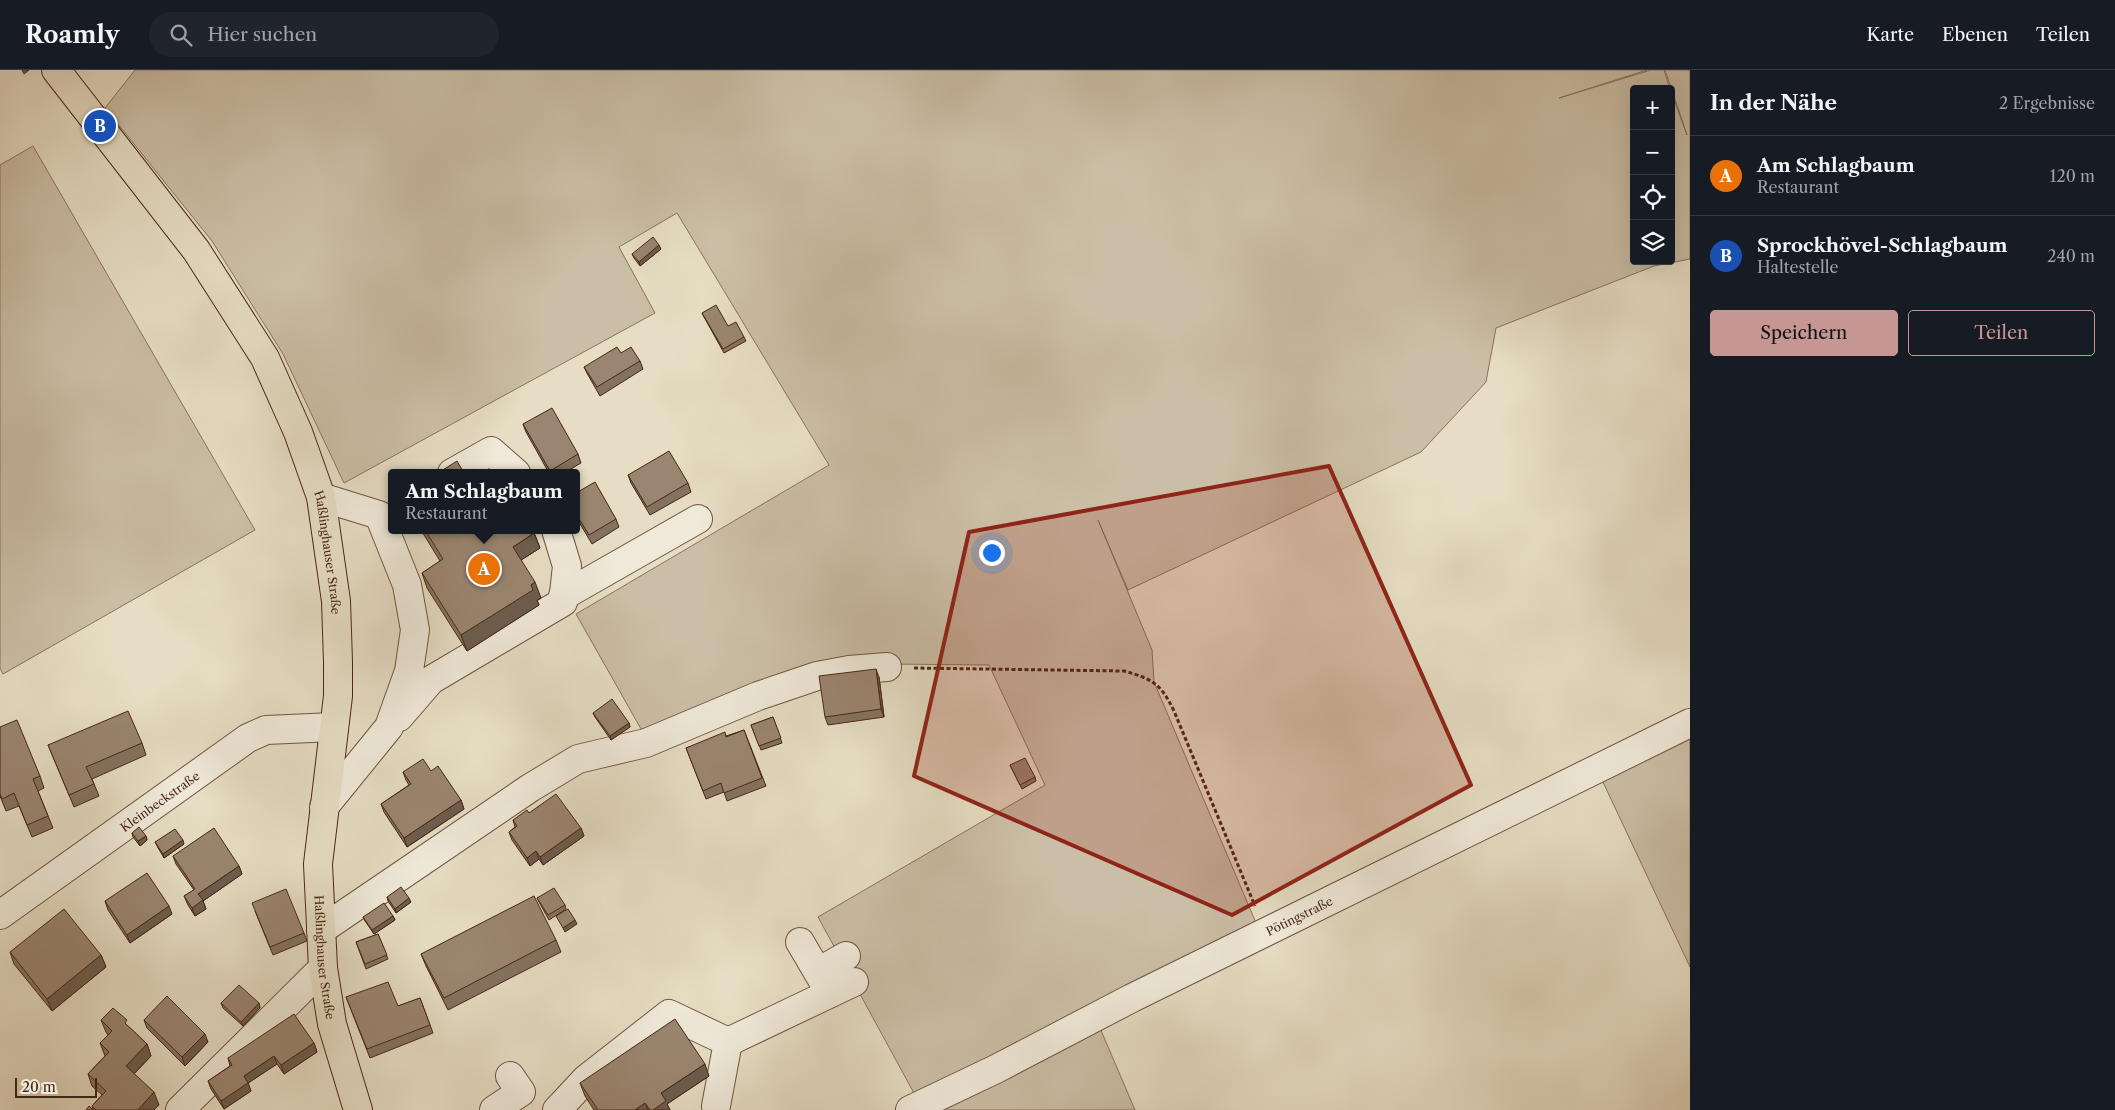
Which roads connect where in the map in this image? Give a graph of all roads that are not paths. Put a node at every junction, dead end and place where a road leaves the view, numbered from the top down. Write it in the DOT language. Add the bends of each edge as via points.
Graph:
graph roads {
  1 [pos="56,70"];
  2 [pos="459,469"];
  3 [pos="511,469"];
  4 [pos="321,497"];
  5 [pos="385,511"];
  6 [pos="698,520"];
  7 [pos="392,534"];
  8 [pos="557,534"];
  9 [pos="564,596"];
  10 [pos="887,668"];
  11 [pos="1690,723"];
  12 [pos="334,727"];
  13 [pos="389,727"];
  14 [pos="324,807"];
  15 [pos="0,915"];
  16 [pos="321,930"];
  17 [pos="800,942"];
  18 [pos="846,956"];
  19 [pos="323,968"];
  20 [pos="834,983"];
  21 [pos="728,1042"];
  22 [pos="720,1109"];
  23 [pos="180,1110"];
  24 [pos="358,1110"];
  25 [pos="494,1110"];
  26 [pos="541,1110"];
  27 [pos="557,1110"];
  28 [pos="910,1110"];
  1 -- 4 [label="main road, Haßlinghauser Straße" via="196,250 265,358 298,432"];
  2 -- 3 [label="street" via="491,451"];
  4 -- 5 [label="street"];
  4 -- 12 [label="main road, Haßlinghauser Straße" via="336,601 338,696"];
  6 -- 9 [label="street"];
  7 -- 13 [label="street" via="407,585 415,630 409,671"];
  8 -- 9 [label="street" via="567,566"];
  9 -- 13 [label="street" via="563,602 431,680"];
  10 -- 16 [label="street" via="817,676 758,696 646,743 578,759"];
  11 -- 28 [label="street, Pötingstraße"];
  12 -- 14 [label="main road, Haßlinghauser Straße"];
  12 -- 15 [label="street, Kleinbeckstraße" via="266,730 248,738"];
  13 -- 14 [label="street"];
  14 -- 16 [label="main road, Haßlinghauser Straße" via="318,864"];
  16 -- 19 [label="main road, Haßlinghauser Straße"];
  17 -- 20 [label="street"];
  18 -- 20 [label="street"];
  19 -- 23 [label="street"];
  19 -- 24 [label="main road, Haßlinghauser Straße" via="332,1024"];
  20 -- 21 [label="street"];
  21 -- 22 [label="street"];
  21 -- 27 [label="street" via="670,1014 586,1078"];
  25 -- 26 [label="street" via="515,1084"];
}
